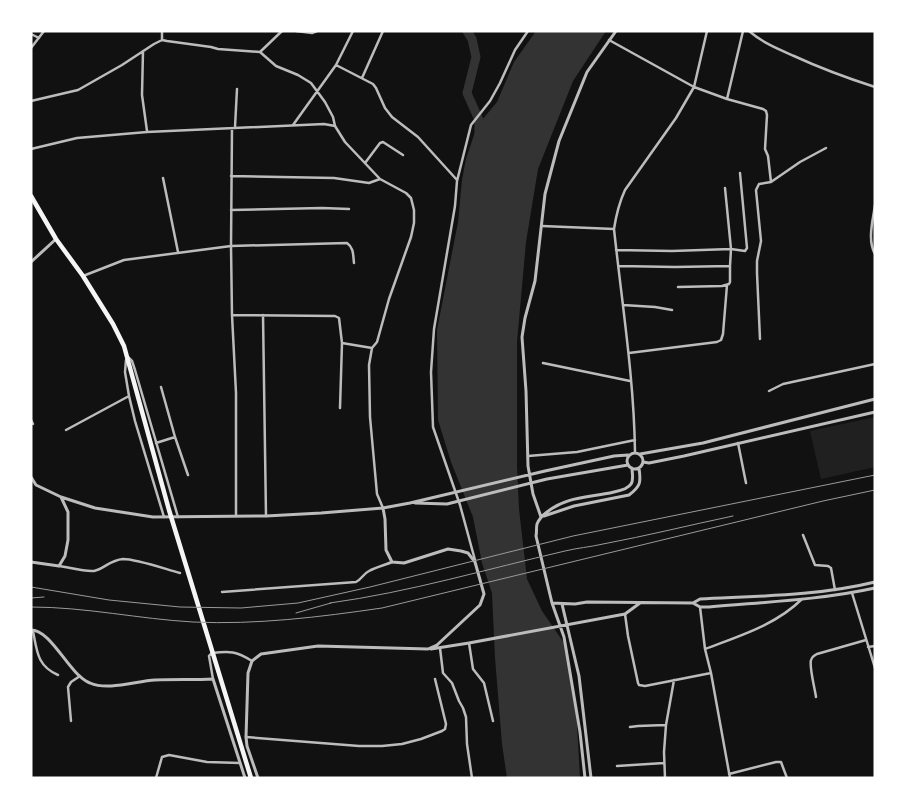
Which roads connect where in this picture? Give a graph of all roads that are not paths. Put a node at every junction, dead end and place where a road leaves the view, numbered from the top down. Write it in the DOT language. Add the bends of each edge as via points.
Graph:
graph roads {
  1 [pos="44,31"];
  2 [pos="162,31"];
  3 [pos="282,31"];
  4 [pos="296,31"];
  5 [pos="317,31"];
  6 [pos="352,31"];
  7 [pos="383,31"];
  8 [pos="528,31"];
  9 [pos="616,31"];
  10 [pos="707,31"];
  11 [pos="743,31"];
  12 [pos="749,31"];
  13 [pos="31,34"];
  14 [pos="39,38"];
  15 [pos="162,40"];
  16 [pos="609,40"];
  17 [pos="31,48"];
  18 [pos="143,51"];
  19 [pos="260,52"];
  20 [pos="336,65"];
  21 [pos="362,78"];
  22 [pos="694,87"];
  23 [pos="875,87"];
  24 [pos="236,89"];
  25 [pos="318,91"];
  26 [pos="727,99"];
  27 [pos="31,101"];
  28 [pos="293,126"];
  29 [pos="335,126"];
  30 [pos="233,128"];
  31 [pos="148,132"];
  32 [pos="826,148"];
  33 [pos="31,149"];
  34 [pos="403,155"];
  35 [pos="365,163"];
  36 [pos="740,173"];
  37 [pos="231,176"];
  38 [pos="163,178"];
  39 [pos="380,179"];
  40 [pos="457,181"];
  41 [pos="771,182"];
  42 [pos="725,188"];
  43 [pos="31,196"];
  44 [pos="875,205"];
  45 [pos="349,209"];
  46 [pos="231,210"];
  47 [pos="542,226"];
  48 [pos="614,229"];
  49 [pos="56,239"];
  50 [pos="231,246"];
  51 [pos="731,249"];
  52 [pos="616,250"];
  53 [pos="178,253"];
  54 [pos="875,254"];
  55 [pos="31,262"];
  56 [pos="354,263"];
  57 [pos="619,266"];
  58 [pos="730,266"];
  59 [pos="83,276"];
  60 [pos="727,285"];
  61 [pos="678,287"];
  62 [pos="623,305"];
  63 [pos="672,310"];
  64 [pos="232,316"];
  65 [pos="263,316"];
  66 [pos="760,340"];
  67 [pos="342,343"];
  68 [pos="372,348"];
  69 [pos="629,353"];
  70 [pos="127,356"];
  71 [pos="543,363"];
  72 [pos="875,364"];
  73 [pos="630,381"];
  74 [pos="161,387"];
  75 [pos="769,390"];
  76 [pos="129,396"];
  77 [pos="875,399"];
  78 [pos="340,408"];
  79 [pos="875,412"];
  80 [pos="31,420"];
  81 [pos="33,424"];
  82 [pos="66,430"];
  83 [pos="175,437"];
  84 [pos="635,440"];
  85 [pos="156,443"];
  86 [pos="738,443"];
  87 [pos="635,452"];
  88 [pos="640,454"];
  89 [pos="628,455"];
  90 [pos="528,456"];
  91 [pos="643,462"];
  92 [pos="628,465"];
  93 [pos="632,468"];
  94 [pos="639,468"];
  95 [pos="188,475"];
  96 [pos="31,477"];
  97 [pos="746,483"];
  98 [pos="33,484"];
  99 [pos="61,497"];
  100 [pos="410,503"];
  101 [pos="382,508"];
  102 [pos="236,516"];
  103 [pos="266,516"];
  104 [pos="164,517"];
  105 [pos="178,517"];
  106 [pos="541,517"];
  107 [pos="803,535"];
  108 [pos="31,562"];
  109 [pos="392,562"];
  110 [pos="475,562"];
  111 [pos="59,566"];
  112 [pos="180,572"];
  113 [pos="875,582"];
  114 [pos="875,588"];
  115 [pos="835,590"];
  116 [pos="222,592"];
  117 [pos="852,593"];
  118 [pos="802,599"];
  119 [pos="641,602"];
  120 [pos="693,602"];
  121 [pos="552,603"];
  122 [pos="562,604"];
  123 [pos="700,607"];
  124 [pos="626,614"];
  125 [pos="32,629"];
  126 [pos="866,640"];
  127 [pos="469,643"];
  128 [pos="875,646"];
  129 [pos="868,647"];
  130 [pos="440,648"];
  131 [pos="428,649"];
  132 [pos="705,649"];
  133 [pos="252,660"];
  134 [pos="875,668"];
  135 [pos="711,673"];
  136 [pos="58,675"];
  137 [pos="80,676"];
  138 [pos="213,679"];
  139 [pos="435,679"];
  140 [pos="674,680"];
  141 [pos="816,697"];
  142 [pos="71,721"];
  143 [pos="493,721"];
  144 [pos="666,725"];
  145 [pos="630,727"];
  146 [pos="246,737"];
  147 [pos="240,763"];
  148 [pos="664,763"];
  149 [pos="617,766"];
  150 [pos="730,776"];
  151 [pos="156,778"];
  152 [pos="245,778"];
  153 [pos="251,778"];
  154 [pos="258,778"];
  155 [pos="472,778"];
  156 [pos="584,778"];
  157 [pos="591,778"];
  158 [pos="665,778"];
  159 [pos="786,778"];
  1 -- 14 [label="street"];
  2 -- 15 [label="street"];
  3 -- 19 [label="street"];
  4 -- 5 [label="street"];
  6 -- 20 [label="street"];
  7 -- 21 [label="street"];
  8 -- 40 [label="street" via="490,101 472,125"];
  9 -- 16 [label="street"];
  10 -- 22 [label="street"];
  11 -- 26 [label="street"];
  12 -- 23 [label="street" via="790,55"];
  13 -- 14 [label="street"];
  14 -- 17 [label="street"];
  15 -- 18 [label="street"];
  15 -- 19 [label="street" via="218,50"];
  16 -- 22 [label="street"];
  16 -- 47 [label="street" via="587,72 559,141 545,194"];
  18 -- 27 [label="street" via="78,90"];
  18 -- 31 [label="street" via="142,95"];
  19 -- 25 [label="street" via="276,66 311,83"];
  20 -- 21 [label="street"];
  20 -- 25 [label="street"];
  21 -- 40 [label="street" via="373,84 392,117 418,137"];
  22 -- 26 [label="street"];
  22 -- 48 [label="street" via="625,190"];
  24 -- 30 [label="street"];
  25 -- 28 [label="street"];
  25 -- 29 [label="street"];
  26 -- 41 [label="street" via="766,112 765,149"];
  28 -- 29 [label="street"];
  28 -- 30 [label="street"];
  29 -- 35 [label="street"];
  30 -- 31 [label="street"];
  30 -- 37 [label="street"];
  31 -- 33 [label="street" via="77,138"];
  32 -- 41 [label="street"];
  34 -- 35 [label="street" via="383,142"];
  35 -- 39 [label="street"];
  36 -- 51 [label="street" via="747,248 745,251"];
  37 -- 39 [label="street" via="334,178 369,183"];
  37 -- 46 [label="street"];
  38 -- 53 [label="street"];
  39 -- 68 [label="street" via="411,198 414,224 380,335"];
  40 -- 110 [label="street" via="456,206 434,329 431,372 433,427 458,498"];
  41 -- 66 [label="street" via="759,184 756,190 762,242 757,261"];
  42 -- 51 [label="street"];
  43 -- 49 [label="main road"];
  44 -- 54 [label="street" via="872,226"];
  45 -- 46 [label="street"];
  46 -- 50 [label="street"];
  47 -- 48 [label="street"];
  47 -- 90 [label="street" via="535,281 522,337"];
  48 -- 52 [label="street"];
  49 -- 55 [label="street"];
  49 -- 59 [label="main road"];
  50 -- 53 [label="street"];
  50 -- 56 [label="street" via="347,243 353,249"];
  50 -- 64 [label="street"];
  51 -- 52 [label="street"];
  51 -- 58 [label="street"];
  52 -- 57 [label="street"];
  53 -- 59 [label="street" via="124,260"];
  57 -- 58 [label="street"];
  57 -- 62 [label="street"];
  58 -- 60 [label="street"];
  59 -- 70 [label="main road" via="113,324"];
  60 -- 61 [label="street"];
  60 -- 69 [label="street" via="721,340"];
  62 -- 63 [label="street"];
  62 -- 69 [label="street"];
  64 -- 65 [label="street"];
  64 -- 102 [label="street"];
  65 -- 67 [label="street" via="337,317"];
  65 -- 103 [label="street"];
  67 -- 68 [label="street"];
  67 -- 78 [label="street"];
  68 -- 101 [label="street" via="370,417 377,494"];
  69 -- 73 [label="street"];
  70 -- 76 [label="street" via="125,372"];
  70 -- 85 [label="street" via="135,370"];
  70 -- 153 [label="main road" via="172,522"];
  71 -- 73 [label="street"];
  72 -- 75 [label="street"];
  73 -- 84 [label="street"];
  74 -- 83 [label="street"];
  76 -- 82 [label="street"];
  76 -- 104 [label="street"];
  77 -- 88 [label="street" via="703,443"];
  79 -- 86 [label="street"];
  80 -- 81 [label="street"];
  83 -- 85 [label="street"];
  83 -- 95 [label="street"];
  84 -- 87 [label="street"];
  84 -- 90 [label="street" via="577,452"];
  85 -- 105 [label="street"];
  86 -- 91 [label="street"];
  86 -- 97 [label="street"];
  87 -- 88 [label="street"];
  87 -- 89 [label="street"];
  88 -- 91 [label="street"];
  89 -- 92 [label="street"];
  89 -- 100 [label="street"];
  90 -- 106 [label="street" via="533,494"];
  91 -- 94 [label="street"];
  92 -- 93 [label="street"];
  92 -- 100 [label="street" via="547,479 447,504"];
  93 -- 94 [label="street"];
  93 -- 106 [label="street" via="631,484 627,487 563,502"];
  94 -- 106 [label="street" via="640,484 629,495 574,506"];
  96 -- 98 [label="street"];
  98 -- 99 [label="street"];
  99 -- 104 [label="street" via="95,508"];
  99 -- 111 [label="street" via="68,512 68,540"];
  100 -- 101 [label="street"];
  101 -- 103 [label="street"];
  101 -- 109 [label="street" via="386,550"];
  102 -- 103 [label="street"];
  102 -- 105 [label="street"];
  104 -- 105 [label="street"];
  106 -- 121 [label="street" via="536,536"];
  107 -- 115 [label="street" via="815,565 830,568"];
  108 -- 111 [label="street"];
  109 -- 110 [label="street" via="404,563 448,549 468,553"];
  109 -- 116 [label="street" via="369,571 356,582"];
  110 -- 131 [label="street" via="484,594 480,605 437,645"];
  111 -- 112 [label="street" via="89,571 123,559"];
  113 -- 115 [label="street"];
  114 -- 117 [label="street"];
  115 -- 120 [label="street"];
  117 -- 118 [label="street"];
  117 -- 126 [label="street"];
  118 -- 123 [label="street"];
  118 -- 132 [label="street" via="784,615"];
  119 -- 120 [label="street"];
  119 -- 122 [label="street"];
  119 -- 124 [label="street"];
  120 -- 123 [label="street"];
  121 -- 122 [label="street"];
  121 -- 156 [label="street" via="564,636"];
  122 -- 157 [label="street" via="579,676"];
  123 -- 132 [label="street"];
  124 -- 127 [label="street"];
  124 -- 140 [label="street" via="639,685"];
  125 -- 136 [label="street" via="39,659 50,672"];
  125 -- 137 [label="street" via="41,632"];
  126 -- 129 [label="street"];
  126 -- 141 [label="street" via="813,657 811,666"];
  127 -- 130 [label="street"];
  127 -- 143 [label="street" via="473,668 484,683"];
  128 -- 129 [label="street"];
  129 -- 134 [label="street"];
  130 -- 131 [label="street"];
  130 -- 155 [label="street" via="443,673 452,683 466,717"];
  131 -- 133 [label="street" via="318,646 260,654"];
  132 -- 135 [label="street"];
  133 -- 138 [label="street" via="240,653 212,653 209,656"];
  133 -- 146 [label="street" via="248,673"];
  135 -- 140 [label="street"];
  135 -- 150 [label="street"];
  137 -- 138 [label="street" via="92,684 112,686 154,680"];
  137 -- 142 [label="street" via="68,687"];
  138 -- 147 [label="street"];
  139 -- 146 [label="street" via="445,729 421,739 382,746"];
  140 -- 144 [label="street"];
  144 -- 145 [label="street"];
  144 -- 148 [label="street"];
  146 -- 154 [label="street"];
  147 -- 151 [label="street" via="207,762 169,754 162,757"];
  147 -- 152 [label="street"];
  148 -- 149 [label="street"];
  148 -- 158 [label="street"];
  150 -- 159 [label="street" via="781,762"];
}
